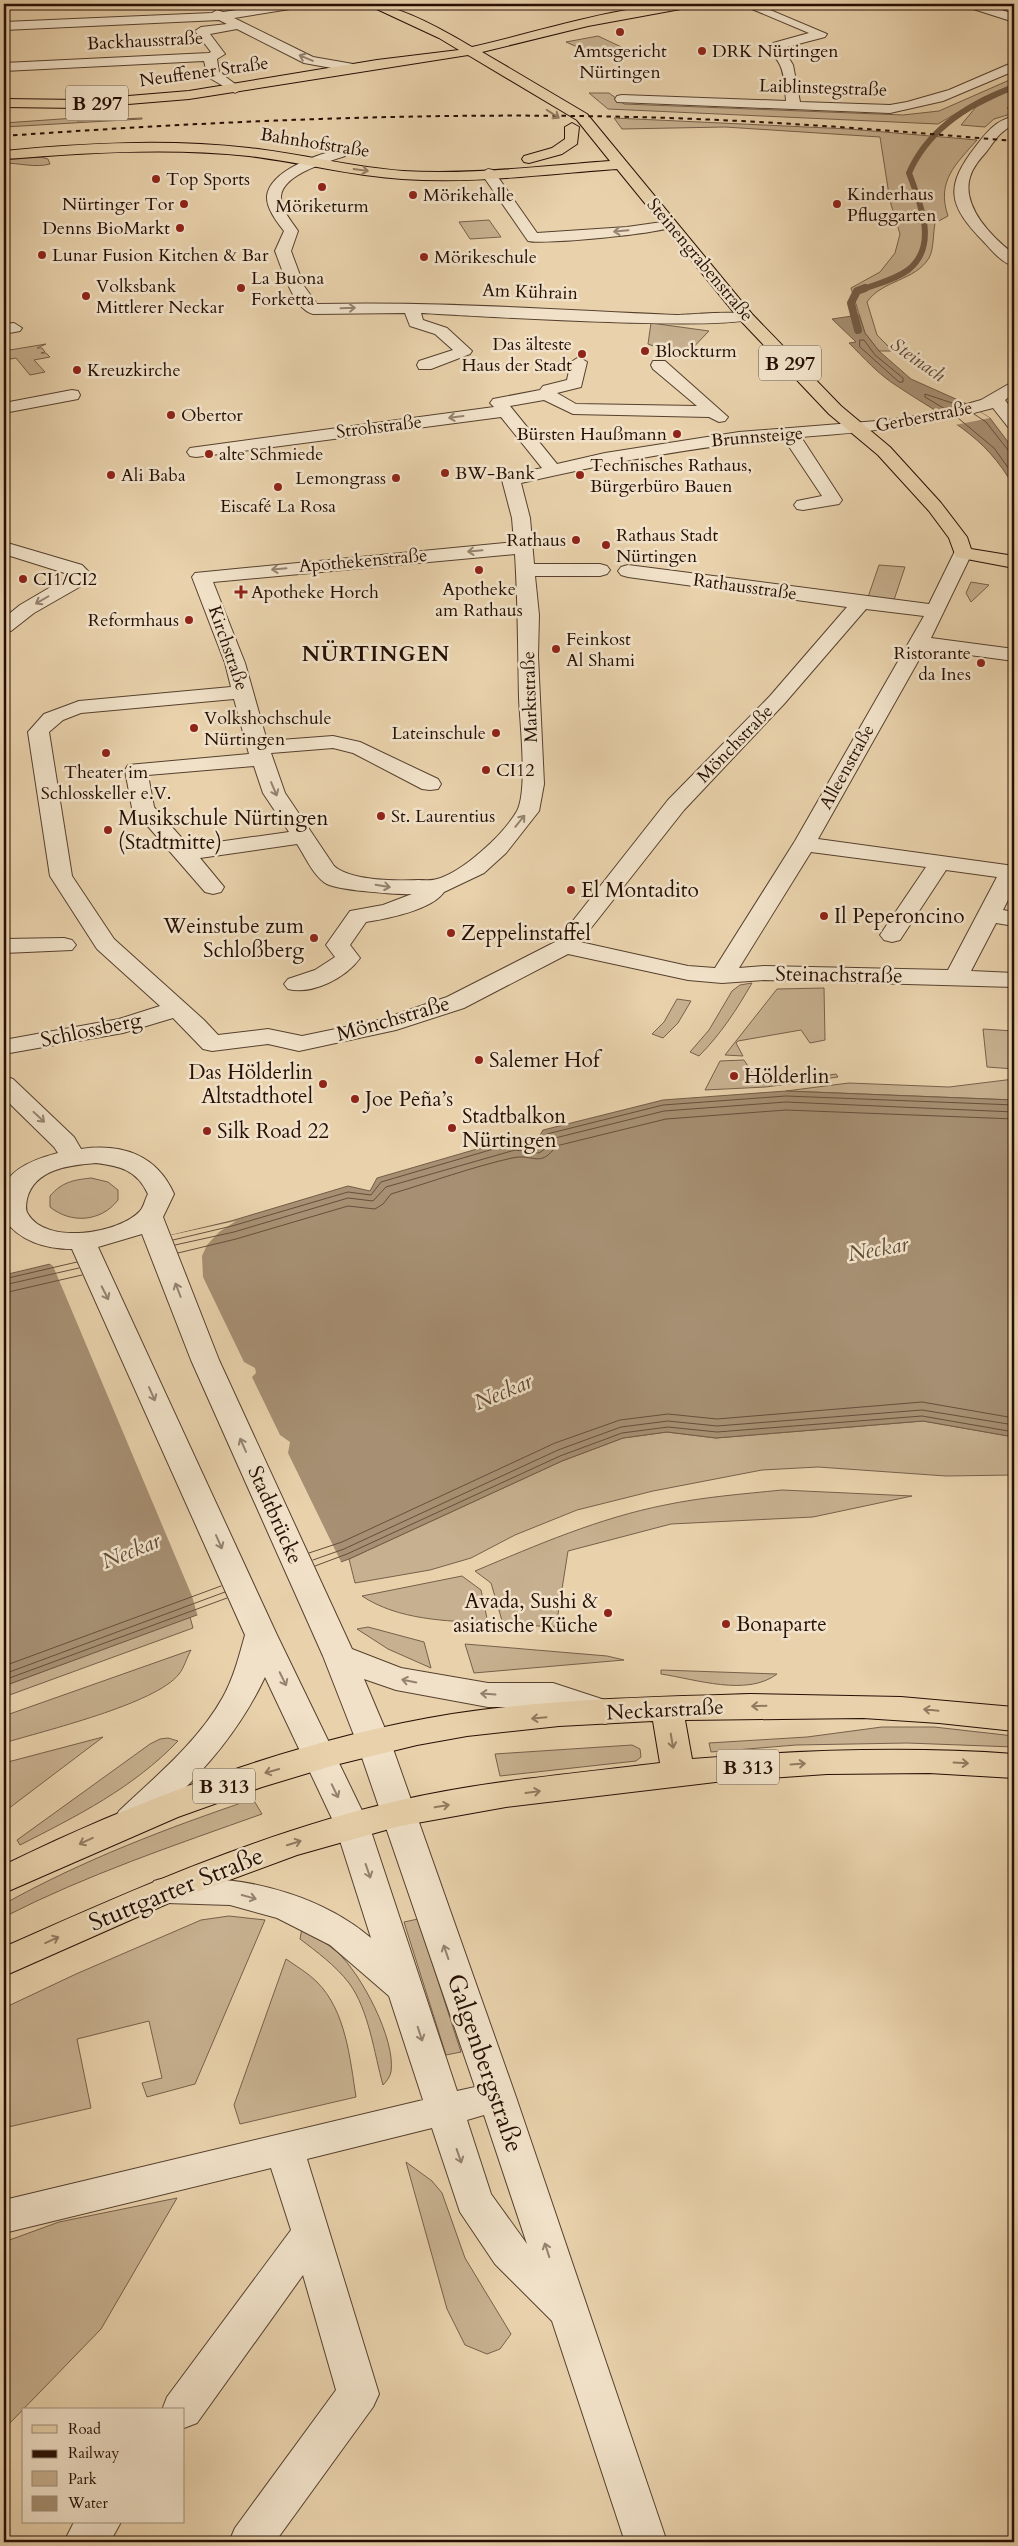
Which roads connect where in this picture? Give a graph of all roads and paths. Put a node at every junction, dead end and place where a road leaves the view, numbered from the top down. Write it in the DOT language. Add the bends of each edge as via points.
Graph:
graph roads {
  1 [pos="196,4"];
  2 [pos="296,4"];
  3 [pos="372,4"];
  4 [pos="652,4"];
  5 [pos="686,4"];
  6 [pos="746,4"];
  7 [pos="971,4"];
  8 [pos="222,16"];
  9 [pos="1014,18"];
  10 [pos="113,22"];
  11 [pos="4,26"];
  12 [pos="241,26"];
  13 [pos="491,33"];
  14 [pos="521,35"];
  15 [pos="117,37"];
  16 [pos="466,44"];
  17 [pos="144,48"];
  18 [pos="438,52"];
  19 [pos="210,57"];
  20 [pos="154,60"];
  21 [pos="1014,66"];
  22 [pos="4,67"];
  23 [pos="354,68"];
  24 [pos="467,68"];
  25 [pos="514,77"];
  26 [pos="235,88"];
  27 [pos="509,90"];
  28 [pos="622,99"];
  29 [pos="4,104"];
  30 [pos="794,106"];
  31 [pos="1014,120"];
  32 [pos="572,127"];
  33 [pos="4,149"];
  34 [pos="340,153"];
  35 [pos="4,155"];
  36 [pos="599,158"];
  37 [pos="402,161"];
  38 [pos="515,161"];
  39 [pos="313,162"];
  40 [pos="621,164"];
  41 [pos="467,166"];
  42 [pos="488,173"];
  43 [pos="669,225"];
  44 [pos="1014,262"];
  45 [pos="411,308"];
  46 [pos="746,317"];
  47 [pos="579,362"];
  48 [pos="425,365"];
  49 [pos="659,365"];
  50 [pos="1014,386"];
  51 [pos="546,394"];
  52 [pos="72,395"];
  53 [pos="996,400"];
  54 [pos="4,408"];
  55 [pos="504,411"];
  56 [pos="714,412"];
  57 [pos="1014,423"];
  58 [pos="858,429"];
  59 [pos="790,434"];
  60 [pos="739,437"];
  61 [pos="196,452"];
  62 [pos="552,469"];
  63 [pos="511,480"];
  64 [pos="803,505"];
  65 [pos="524,547"];
  66 [pos="4,548"];
  67 [pos="963,553"];
  68 [pos="1014,562"];
  69 [pos="526,570"];
  70 [pos="600,570"];
  71 [pos="628,571"];
  72 [pos="202,577"];
  73 [pos="861,603"];
  74 [pos="936,611"];
  75 [pos="4,627"];
  76 [pos="918,642"];
  77 [pos="1014,655"];
  78 [pos="244,692"];
  79 [pos="260,754"];
  80 [pos="430,784"];
  81 [pos="303,836"];
  82 [pos="804,844"];
  83 [pos="184,854"];
  84 [pos="939,864"];
  85 [pos="1013,872"];
  86 [pos="334,879"];
  87 [pos="442,886"];
  88 [pos="213,887"];
  89 [pos="988,914"];
  90 [pos="1014,919"];
  91 [pos="892,935"];
  92 [pos="64,945"];
  93 [pos="4,946"];
  94 [pos="565,946"];
  95 [pos="722,976"];
  96 [pos="956,977"];
  97 [pos="1014,980"];
  98 [pos="296,984"];
  99 [pos="177,1009"];
  100 [pos="4,1047"];
  101 [pos="4,1084"];
  102 [pos="73,1157"];
  103 [pos="15,1177"];
  104 [pos="8,1209"];
  105 [pos="151,1223"];
  106 [pos="84,1245"];
  107 [pos="261,1635"];
  108 [pos="339,1656"];
  109 [pos="667,1709"];
  110 [pos="605,1712"];
  111 [pos="1014,1719"];
  112 [pos="374,1743"];
  113 [pos="319,1757"];
  114 [pos="1014,1766"];
  115 [pos="678,1773"];
  116 [pos="400,1813"];
  117 [pos="130,1820"];
  118 [pos="352,1825"];
  119 [pos="4,1880"];
  120 [pos="166,1890"];
  121 [pos="4,1962"];
  122 [pos="405,1988"];
  123 [pos="498,2097"];
  124 [pos="443,2110"];
  125 [pos="285,2150"];
  126 [pos="4,2217"];
  127 [pos="311,2233"];
  128 [pos="568,2313"];
  129 [pos="183,2408"];
  130 [pos="98,2524"];
  131 [pos="85,2542"];
  132 [pos="250,2542"];
  133 [pos="646,2542"];
  1 -- 8 [label="street"];
  2 -- 8 [label="street"];
  3 -- 16 [label="main road, B 297"];
  4 -- 14 [label="main road, Neuffener Straße"];
  5 -- 14 [label="main road, Neuffener Straße"];
  6 -- 30 [label="street" via="821,34 777,46 786,65"];
  7 -- 9 [label="street"];
  8 -- 10 [label="street"];
  8 -- 12 [label="street"];
  10 -- 11 [label="street"];
  10 -- 15 [label="street"];
  12 -- 19 [label="street, Backhausstraße" via="201,31 219,54"];
  23 -- 12 [label="street, one-way" via="309,60"];
  13 -- 14 [label="main road"];
  14 -- 16 [label="main road, Neuffener Straße"];
  14 -- 25 [label="main road" via="507,57"];
  16 -- 18 [label="main road, Neuffener Straße"];
  16 -- 25 [label="main road, Steinengrabenstraße / B 297"];
  17 -- 20 [label="street" via="153,52"];
  18 -- 23 [label="main road, Neuffener Straße / B 297" via="391,58"];
  18 -- 24 [label="main road"];
  19 -- 20 [label="street, Backhausstraße"];
  19 -- 26 [label="street" via="213,74"];
  20 -- 22 [label="street, Backhausstraße"];
  21 -- 30 [label="street, Laiblinstegstraße" via="940,98 910,107 871,110"];
  23 -- 26 [label="main road, Neuffener Straße / B 297"];
  25 -- 40 [label="main road, Steinengrabenstraße / B 297" via="582,117"];
  26 -- 29 [label="main road, Neuffener Straße / B 297" via="110,102"];
  27 -- 32 [label="main road, one-way" via="548,110"];
  28 -- 30 [label="street, Laiblinstegstraße"];
  31 -- 44 [label="street" via="996,128 964,171 960,186 968,211 992,245"];
  32 -- 36 [label="main road"];
  32 -- 38 [label="main road" via="572,141 564,148 544,156"];
  33 -- 34 [label="main road, Bahnhofstraße" via="94,142 170,141 260,144"];
  34 -- 37 [label="main road, Bahnhofstraße"];
  34 -- 39 [label="street"];
  35 -- 39 [label="main road, Bahnhofstraße" via="91,148 162,147 246,152"];
  36 -- 38 [label="main road, Bahnhofstraße"];
  36 -- 40 [label="main road"];
  38 -- 41 [label="main road, Bahnhofstraße"];
  39 -- 41 [label="main road, Bahnhofstraße, one-way" via="396,174"];
  39 -- 45 [label="street, Am Kührain, one-way" via="281,182 274,194 274,201 291,231 282,252 296,287 313,309"];
  40 -- 42 [label="main road, Bahnhofstraße"];
  40 -- 43 [label="main road, Steinengrabenstraße / B 297"];
  41 -- 42 [label="main road, Bahnhofstraße"];
  43 -- 42 [label="street, one-way" via="533,238"];
  43 -- 46 [label="main road, Steinengrabenstraße / B 297"];
  45 -- 46 [label="street, Am Kührain" via="692,320"];
  45 -- 48 [label="street" via="416,323 441,332 464,351"];
  46 -- 58 [label="main road, Steinengrabenstraße / B 297" via="835,410"];
  47 -- 51 [label="street" via="575,383 549,390"];
  49 -- 56 [label="street"];
  50 -- 53 [label="street, Gerberstraße"];
  51 -- 55 [label="street" via="498,403"];
  51 -- 56 [label="street" via="573,409"];
  52 -- 54 [label="street"];
  53 -- 57 [label="street"];
  53 -- 58 [label="street, Gerberstraße" via="940,417"];
  55 -- 61 [label="street, Strohstraße, one-way"];
  55 -- 62 [label="street"];
  56 -- 60 [label="street"];
  58 -- 59 [label="street, Brunnsteige"];
  58 -- 67 [label="main road, Steinengrabenstraße / B 297" via="884,451 935,507 958,536"];
  59 -- 60 [label="street, Brunnsteige"];
  59 -- 64 [label="street" via="833,500"];
  60 -- 62 [label="street, Brunnsteige"];
  62 -- 63 [label="street, Brunnsteige"];
  63 -- 65 [label="street, Marktstraße" via="521,518"];
  65 -- 69 [label="street, Marktstraße"];
  65 -- 72 [label="street, Apothekenstraße, one-way"];
  66 -- 75 [label="street, one-way" via="75,569 81,574 76,581 27,609"];
  67 -- 68 [label="main road"];
  67 -- 74 [label="street, Alleenstraße"];
  69 -- 70 [label="street"];
  87 -- 69 [label="street, Marktstraße, one-way" via="476,868 498,848 528,811 533,784"];
  71 -- 73 [label="street, Rathausstraße"];
  72 -- 78 [label="street, Kirchstraße"];
  73 -- 74 [label="street"];
  73 -- 94 [label="street, Mönchstraße" via="777,700 676,805"];
  74 -- 76 [label="street, Alleenstraße"];
  76 -- 77 [label="street"];
  76 -- 82 [label="street, Alleenstraße"];
  78 -- 79 [label="street, Kirchstraße"];
  78 -- 99 [label="street" via="79,707 44,722 38,732 62,876 105,944"];
  79 -- 80 [label="street" via="333,742 360,748"];
  79 -- 81 [label="street, Kirchstraße, one-way" via="274,793"];
  79 -- 83 [label="street" via="136,770 143,808"];
  81 -- 83 [label="street"];
  81 -- 86 [label="street, Kirchstraße"];
  82 -- 84 [label="street"];
  82 -- 95 [label="street, Alleenstraße"];
  83 -- 88 [label="street"];
  84 -- 85 [label="street"];
  84 -- 91 [label="street, Steinachstraße"];
  85 -- 89 [label="street"];
  86 -- 87 [label="street, Marktstraße, one-way" via="397,888"];
  87 -- 98 [label="street" via="418,901 382,913 358,916 338,945 348,958 339,968 311,982"];
  89 -- 90 [label="street"];
  89 -- 96 [label="street"];
  92 -- 93 [label="street"];
  94 -- 95 [label="street" via="688,973"];
  94 -- 99 [label="street, Mönchstraße" via="514,975 439,1008 299,1044 286,1036 212,1044"];
  95 -- 96 [label="street, Steinachstraße" via="764,973"];
  96 -- 97 [label="street, Steinachstraße"];
  99 -- 100 [label="street, Schlossberg" via="123,1026"];
  101 -- 102 [label="street, one-way" via="65,1142"];
  102 -- 103 [label="street"];
  102 -- 105 [label="street" via="96,1155 118,1158 136,1163 154,1177 161,1194"];
  103 -- 104 [label="street"];
  104 -- 106 [label="street" via="36,1233"];
  105 -- 106 [label="street"];
  108 -- 105 [label="street, Stadtbrücke, one-way" via="205,1360"];
  106 -- 107 [label="street, one-way"];
  107 -- 113 [label="street, one-way"];
  107 -- 117 [label="street" via="249,1676 217,1731 193,1760"];
  110 -- 108 [label="street, one-way" via="553,1695 488,1695 396,1679"];
  108 -- 112 [label="street, Stadtbrücke"];
  109 -- 110 [label="main road, Neckarstraße / B 313"];
  111 -- 109 [label="main road, Neckarstraße / B 313, one-way" via="894,1706 808,1704"];
  109 -- 115 [label="main road, one-way"];
  110 -- 112 [label="main road, Neckarstraße / B 313, one-way" via="466,1724"];
  112 -- 113 [label="main road, Neckarstraße / B 313"];
  112 -- 116 [label="street, Stadtbrücke"];
  113 -- 117 [label="main road, B 313, one-way" via="185,1799"];
  113 -- 118 [label="street, one-way"];
  115 -- 114 [label="main road, B 313, one-way" via="826,1762 929,1761"];
  116 -- 115 [label="main road, B 313, one-way" via="484,1798"];
  116 -- 118 [label="main road, B 313"];
  123 -- 116 [label="street, Galgenbergstraße, one-way"];
  117 -- 119 [label="main road, B 313, one-way"];
  120 -- 118 [label="main road, Stuttgarter Straße / B 313, one-way"];
  118 -- 122 [label="street, Galgenbergstraße, one-way"];
  121 -- 120 [label="main road, Stuttgarter Straße / B 313, one-way"];
  120 -- 122 [label="street, one-way" via="230,1892 287,1907 343,1935"];
  122 -- 124 [label="street, Galgenbergstraße, one-way"];
  123 -- 124 [label="street"];
  128 -- 123 [label="street, Galgenbergstraße, one-way"];
  124 -- 125 [label="street"];
  124 -- 128 [label="street, Galgenbergstraße, one-way" via="474,2200 510,2252"];
  125 -- 126 [label="street"];
  125 -- 127 [label="street"];
  127 -- 129 [label="street"];
  127 -- 132 [label="street" via="358,2394"];
  128 -- 133 [label="street, Galgenbergstraße"];
  130 -- 131 [label="street"];
}
